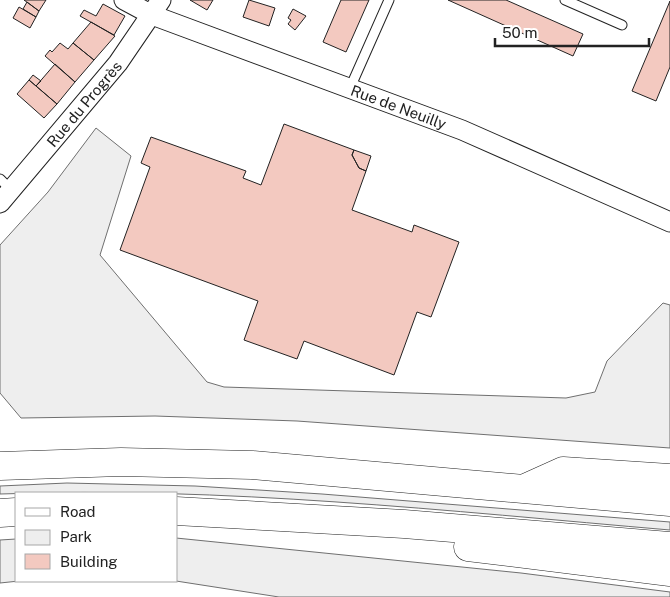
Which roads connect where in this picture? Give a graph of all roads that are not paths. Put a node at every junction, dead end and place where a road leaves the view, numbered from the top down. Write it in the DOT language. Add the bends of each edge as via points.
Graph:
graph roads {
  1 [pos="124,0"];
  2 [pos="389,0"];
  3 [pos="565,0"];
  4 [pos="157,8"];
  5 [pos="622,25"];
  6 [pos="350,88"];
  7 [pos="4,190"];
  8 [pos="670,222"];
  9 [pos="0,466"];
  10 [pos="670,478"];
  11 [pos="521,490"];
  12 [pos="670,502"];
  13 [pos="178,511"];
  14 [pos="15,512"];
  15 [pos="0,513"];
  16 [pos="404,524"];
  17 [pos="670,546"];
  18 [pos="670,572"];
  1 -- 4 [label="street, Rue de Neuilly"];
  2 -- 6 [label="lane"];
  3 -- 5 [label="lane"];
  4 -- 6 [label="street, Rue de Neuilly"];
  4 -- 7 [label="street, Rue du Progrès" via="118,63"];
  6 -- 8 [label="street, Rue de Neuilly" via="462,130"];
  9 -- 11 [label="highway" via="121,462 252,465"];
  10 -- 11 [label="highway" via="563,471"];
  11 -- 12 [label="highway"];
  13 -- 16 [label="highway"];
  14 -- 15 [label="highway"];
  16 -- 17 [label="highway"];
  16 -- 18 [label="highway" via="443,544"];
}
